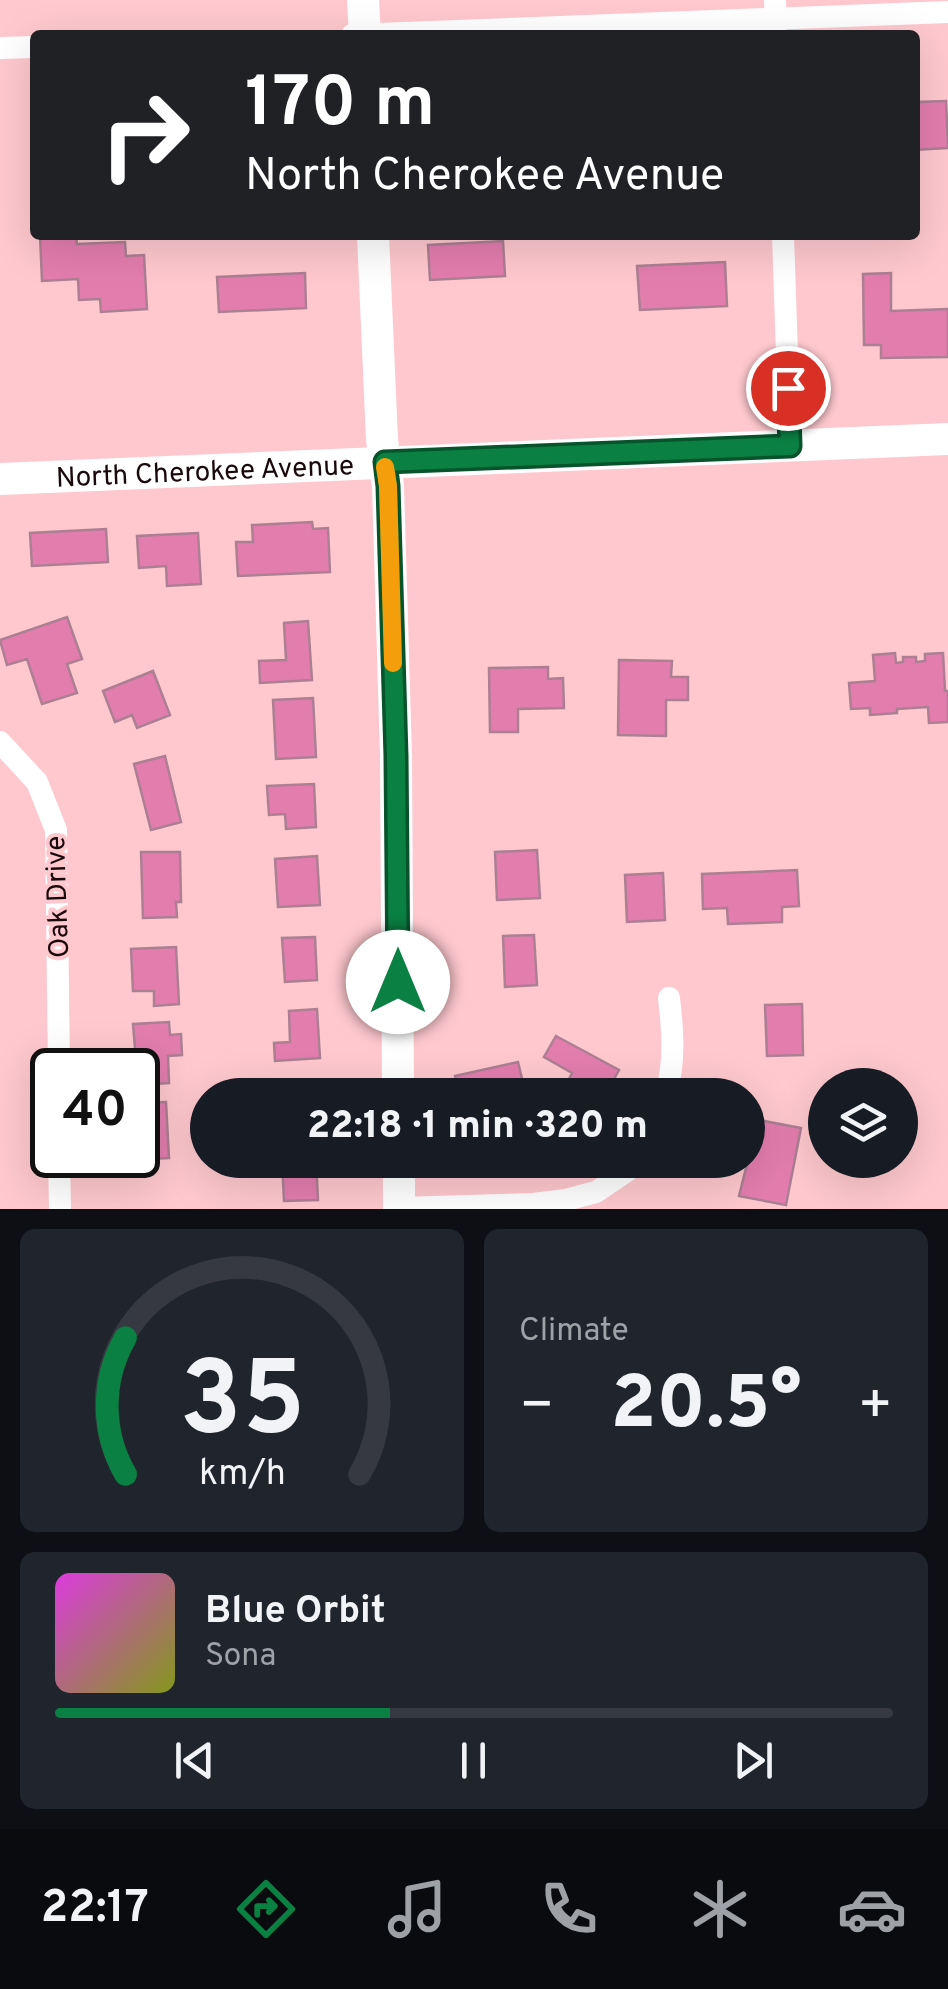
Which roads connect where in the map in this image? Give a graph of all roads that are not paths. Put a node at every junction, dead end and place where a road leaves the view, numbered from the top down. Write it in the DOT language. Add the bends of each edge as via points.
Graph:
graph roads {
  1 [pos="363,0"];
  2 [pos="948,12"];
  3 [pos="776,18"];
  4 [pos="364,30"];
  5 [pos="485,30"];
  6 [pos="30,47"];
  7 [pos="0,48"];
  8 [pos="373,240"];
  9 [pos="783,240"];
  10 [pos="948,439"];
  11 [pos="790,446"];
  12 [pos="385,462"];
  13 [pos="0,479"];
  14 [pos="0,742"];
  15 [pos="670,998"];
  16 [pos="59,1048"];
  17 [pos="398,1078"];
  18 [pos="671,1078"];
  19 [pos="59,1178"];
  20 [pos="398,1178"];
  21 [pos="618,1178"];
  22 [pos="399,1208"];
  23 [pos="60,1209"];
  1 -- 4 [label="street"];
  2 -- 3 [label="street"];
  3 -- 5 [label="street"];
  6 -- 7 [label="street"];
  8 -- 12 [label="street"];
  9 -- 11 [label="street"];
  10 -- 11 [label="street, North Cherokee Avenue"];
  11 -- 12 [label="street, North Cherokee Avenue"];
  12 -- 13 [label="street, North Cherokee Avenue"];
  12 -- 17 [label="street"];
  14 -- 16 [label="street, Oak Drive" via="38,782 56,830"];
  15 -- 18 [label="street"];
  19 -- 23 [label="street"];
  20 -- 22 [label="street"];
  21 -- 22 [label="street" via="566,1200"];
}
